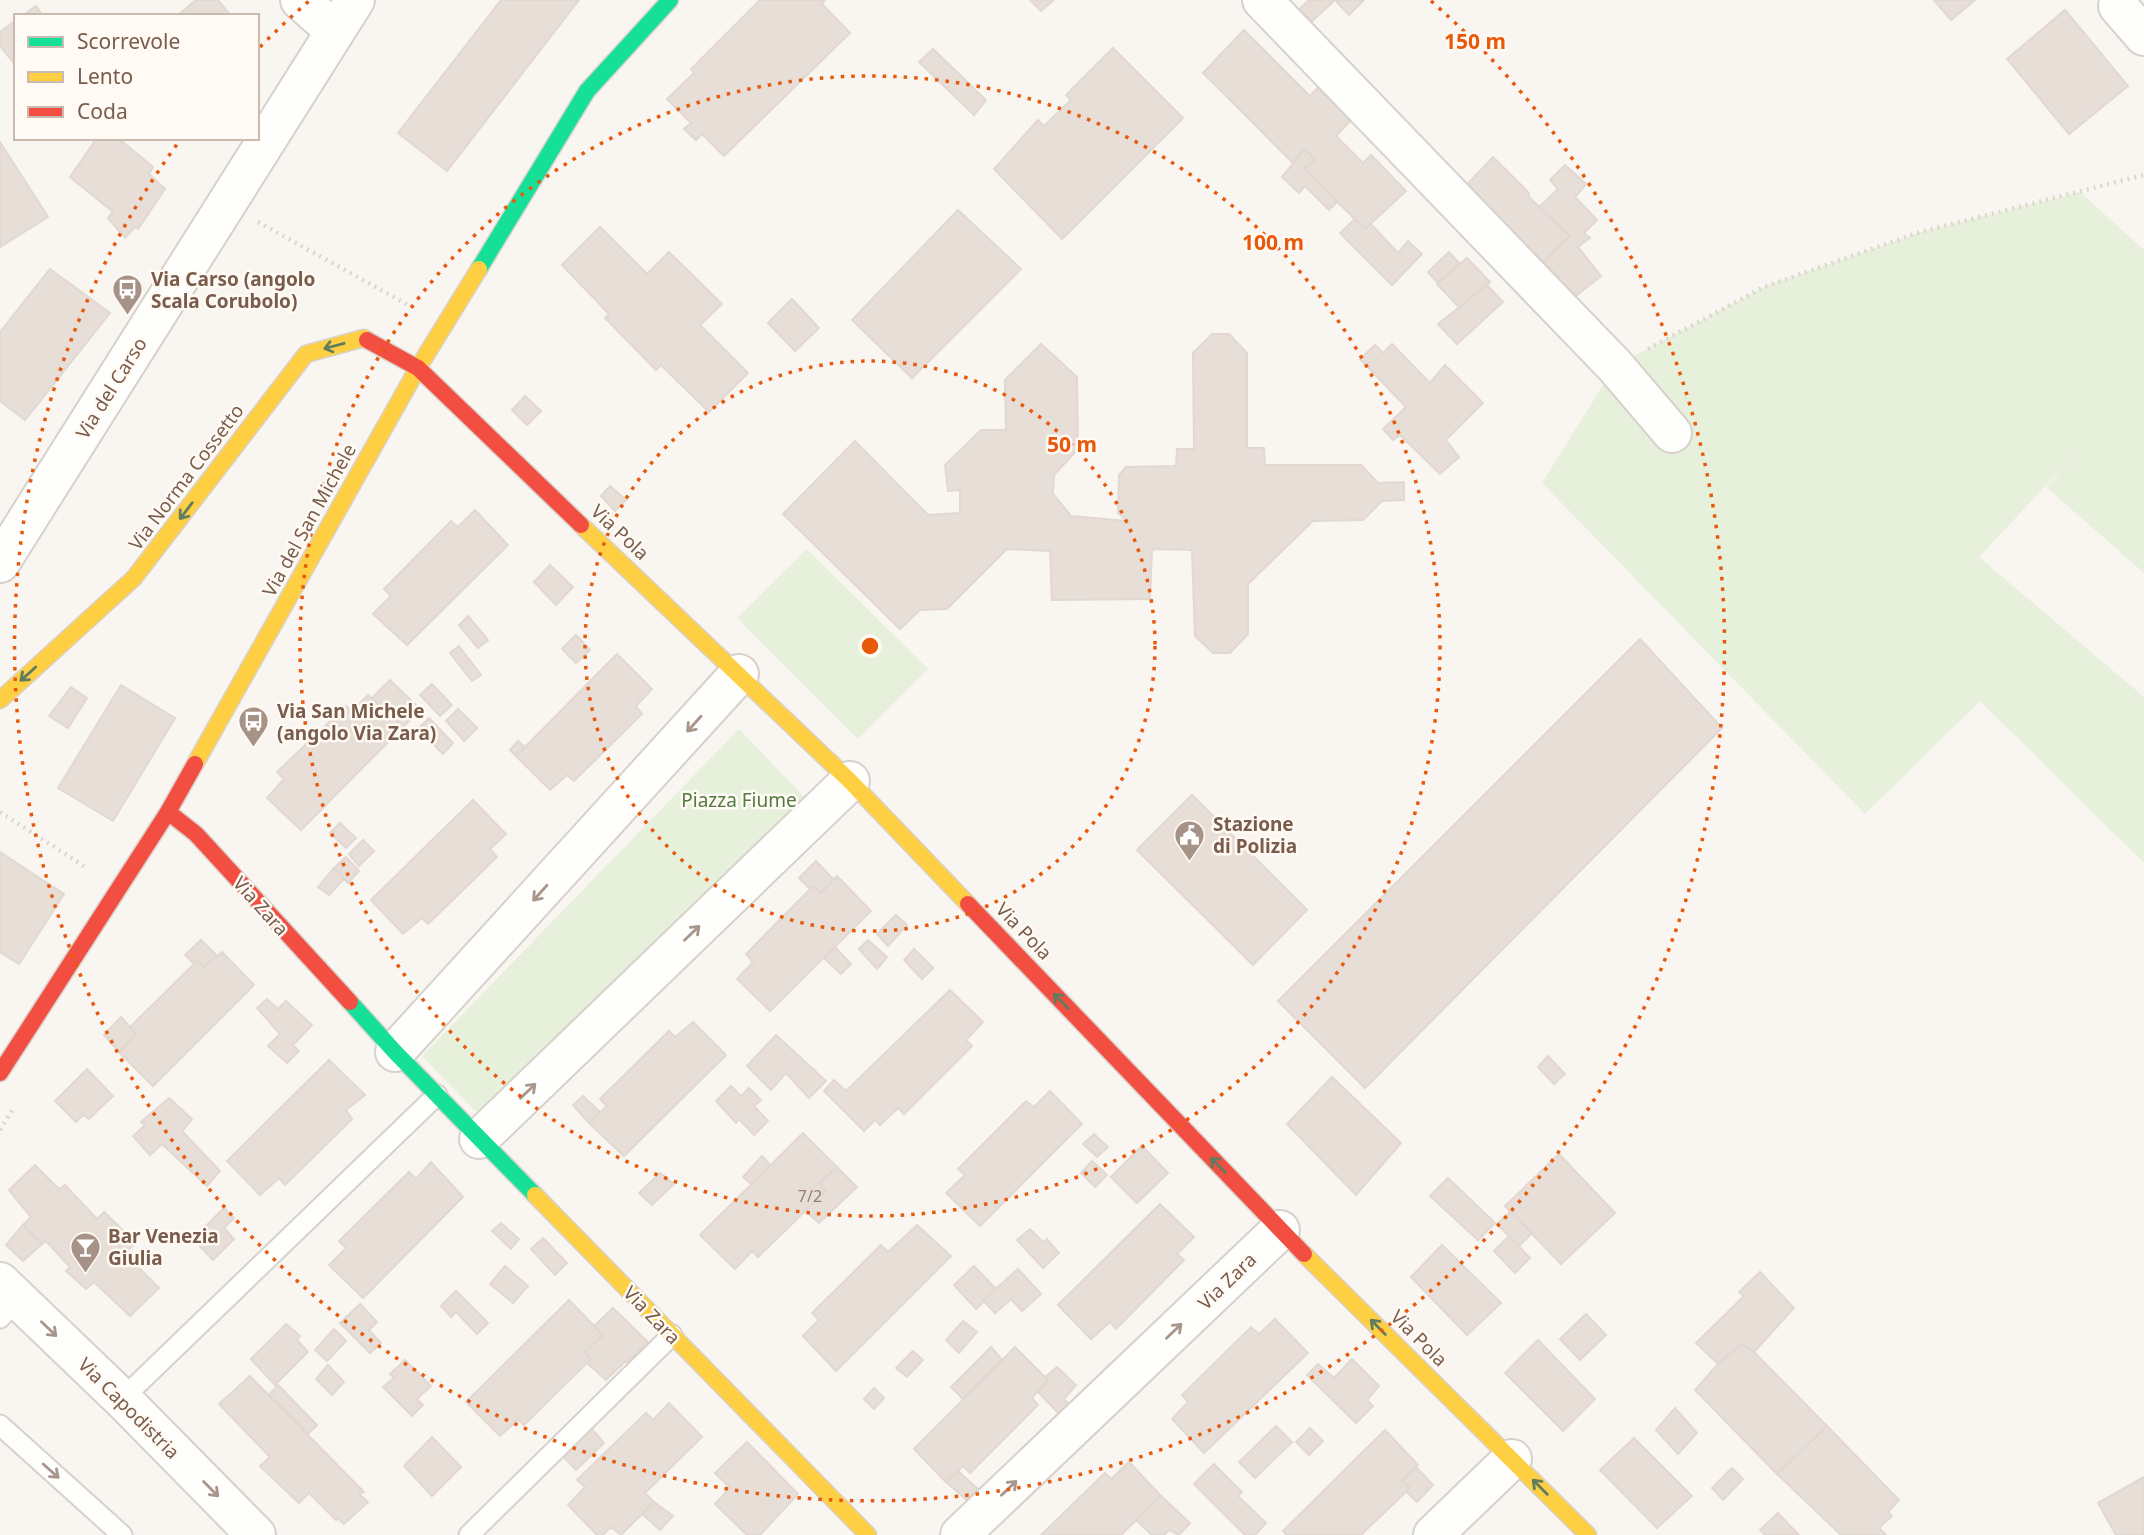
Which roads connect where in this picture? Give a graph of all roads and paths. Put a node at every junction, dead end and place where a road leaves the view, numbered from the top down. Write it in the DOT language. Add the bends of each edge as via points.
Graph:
graph roads {
  1 [pos="300,0"];
  2 [pos="670,0"];
  3 [pos="1262,0"];
  4 [pos="2118,6"];
  5 [pos="345,15"];
  6 [pos="2144,36"];
  7 [pos="2144,175"];
  8 [pos="252,219"];
  9 [pos="416,310"];
  10 [pos="1615,366"];
  11 [pos="418,368"];
  12 [pos="1672,433"];
  13 [pos="0,563"];
  14 [pos="740,674"];
  15 [pos="0,700"];
  16 [pos="850,781"];
  17 [pos="168,812"];
  18 [pos="0,813"];
  19 [pos="88,868"];
  20 [pos="395,1052"];
  21 [pos="0,1073"];
  22 [pos="437,1095"];
  23 [pos="479,1139"];
  24 [pos="1280,1230"];
  25 [pos="6,1300"];
  26 [pos="671,1335"];
  27 [pos="122,1399"];
  28 [pos="0,1425"];
  29 [pos="1512,1459"];
  30 [pos="122,1535"];
  31 [pos="256,1535"];
  32 [pos="469,1535"];
  33 [pos="868,1535"];
  34 [pos="960,1535"];
  35 [pos="1433,1535"];
  36 [pos="1588,1535"];
  1 -- 5 [label="street"];
  2 -- 11 [label="street, Via del San Michele" via="587,91"];
  3 -- 10 [label="street"];
  4 -- 6 [label="street"];
  5 -- 13 [label="street, Via del Carso"];
  7 -- 10 [label="path" via="1917,233 1764,287"];
  8 -- 9 [label="path"];
  10 -- 12 [label="street"];
  11 -- 14 [label="street, Via Pola"];
  11 -- 15 [label="street, Via Norma Cossetto, one-way" via="365,338 306,354 134,578"];
  11 -- 17 [label="street, Via del San Michele"];
  14 -- 16 [label="street, Via Pola"];
  14 -- 20 [label="street, one-way"];
  23 -- 16 [label="street, one-way"];
  24 -- 16 [label="street, Via Pola, one-way"];
  17 -- 20 [label="street, Via Zara" via="196,834"];
  17 -- 21 [label="street, Via del San Michele"];
  18 -- 19 [label="path"];
  20 -- 22 [label="street, Via Zara"];
  22 -- 23 [label="street, Via Zara"];
  22 -- 27 [label="lane"];
  23 -- 26 [label="street, Via Zara"];
  29 -- 24 [label="street, Via Pola, one-way"];
  34 -- 24 [label="street, Via Zara, one-way"];
  25 -- 27 [label="street, Via Capodistria, one-way"];
  26 -- 32 [label="lane"];
  26 -- 33 [label="street, Via Zara"];
  27 -- 31 [label="street, Via Capodistria, one-way"];
  28 -- 30 [label="lane, one-way"];
  29 -- 35 [label="street"];
  36 -- 29 [label="street, Via Pola, one-way"];
}
